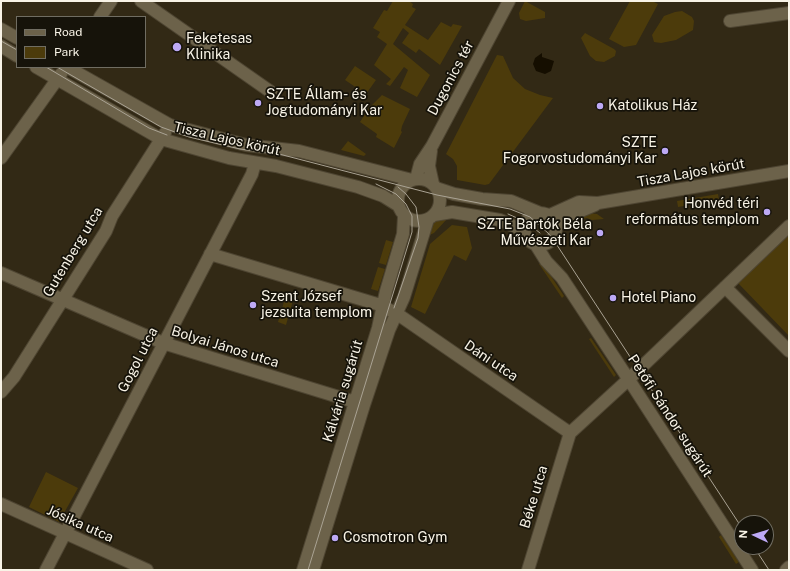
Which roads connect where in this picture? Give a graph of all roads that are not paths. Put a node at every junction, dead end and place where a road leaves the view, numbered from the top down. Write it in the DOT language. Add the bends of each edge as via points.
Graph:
graph roads {
  1 [pos="111,1"];
  2 [pos="141,1"];
  3 [pos="509,1"];
  4 [pos="789,13"];
  5 [pos="101,16"];
  6 [pos="730,21"];
  7 [pos="1,29"];
  8 [pos="16,37"];
  9 [pos="1,46"];
  10 [pos="16,55"];
  11 [pos="38,68"];
  12 [pos="65,68"];
  13 [pos="68,68"];
  14 [pos="57,79"];
  15 [pos="271,92"];
  16 [pos="170,125"];
  17 [pos="161,139"];
  18 [pos="432,146"];
  19 [pos="1,158"];
  20 [pos="255,163"];
  21 [pos="789,171"];
  22 [pos="414,180"];
  23 [pos="434,186"];
  24 [pos="598,203"];
  25 [pos="401,211"];
  26 [pos="544,215"];
  27 [pos="431,217"];
  28 [pos="556,226"];
  29 [pos="789,226"];
  30 [pos="525,234"];
  31 [pos="543,244"];
  32 [pos="210,254"];
  33 [pos="1,273"];
  34 [pos="725,287"];
  35 [pos="62,300"];
  36 [pos="383,308"];
  37 [pos="396,314"];
  38 [pos="163,343"];
  39 [pos="789,351"];
  40 [pos="629,379"];
  41 [pos="1,392"];
  42 [pos="355,402"];
  43 [pos="570,433"];
  44 [pos="1,504"];
  45 [pos="65,533"];
  46 [pos="789,567"];
  47 [pos="46,570"];
  48 [pos="147,570"];
  49 [pos="303,570"];
  50 [pos="313,570"];
  51 [pos="528,570"];
  52 [pos="752,570"];
  53 [pos="786,570"];
  1 -- 5 [label="street"];
  2 -- 15 [label="street"];
  3 -- 18 [label="street, Dugonics tér"];
  4 -- 6 [label="street"];
  7 -- 8 [label="street"];
  9 -- 10 [label="street"];
  11 -- 14 [label="street, Tisza Lajos körút"];
  12 -- 14 [label="street"];
  13 -- 16 [label="street, Tisza Lajos körút"];
  14 -- 17 [label="street, Tisza Lajos körút"];
  14 -- 19 [label="street"];
  16 -- 17 [label="street, Gutenberg utca"];
  16 -- 22 [label="street, Tisza Lajos körút" via="246,145 299,151"];
  17 -- 20 [label="street, Tisza Lajos körút" via="192,149"];
  17 -- 35 [label="street, Gutenberg utca"];
  18 -- 22 [label="street, Dugonics tér" via="420,164"];
  18 -- 23 [label="street, Dugonics tér" via="428,166"];
  20 -- 25 [label="street, Tisza Lajos körút" via="358,187 383,196"];
  20 -- 32 [label="street, Gogol utca" via="252,174"];
  21 -- 24 [label="street, Tisza Lajos körút"];
  22 -- 23 [label="street" via="423,179"];
  22 -- 25 [label="street" via="400,190 398,196"];
  23 -- 26 [label="street" via="454,194 511,201"];
  23 -- 27 [label="street" via="440,201"];
  24 -- 26 [label="street, Tisza Lajos körút" via="579,202"];
  24 -- 28 [label="street, Tisza Lajos körút" via="569,216"];
  25 -- 27 [label="street" via="416,221"];
  25 -- 36 [label="street" via="403,234"];
  26 -- 28 [label="street"];
  26 -- 30 [label="street" via="529,218"];
  27 -- 30 [label="street" via="452,212 500,220"];
  27 -- 37 [label="street"];
  28 -- 31 [label="street" via="555,235"];
  29 -- 34 [label="street"];
  30 -- 31 [label="street" via="529,241"];
  31 -- 40 [label="street, Petőfi Sándor sugárút" via="546,261 562,278"];
  32 -- 36 [label="street"];
  32 -- 38 [label="street, Gogol utca"];
  33 -- 35 [label="street, Bolyai János utca"];
  34 -- 39 [label="street"];
  34 -- 40 [label="street"];
  35 -- 38 [label="street, Bolyai János utca"];
  35 -- 41 [label="street, Gutenberg utca" via="14,377"];
  36 -- 37 [label="street"];
  36 -- 42 [label="street, Kálvária sugárút"];
  37 -- 43 [label="street, Dáni utca"];
  37 -- 50 [label="street, Kálvária sugárút" via="364,405"];
  38 -- 42 [label="street, Bolyai János utca"];
  38 -- 45 [label="street, Gogol utca"];
  40 -- 43 [label="street"];
  40 -- 52 [label="street, Petőfi Sándor sugárút"];
  42 -- 49 [label="street, Kálvária sugárút"];
  43 -- 51 [label="street, Béke utca"];
  44 -- 45 [label="street, Jósika utca"];
  45 -- 47 [label="street, Gogol utca"];
  45 -- 48 [label="street, Jósika utca"];
  46 -- 53 [label="street"];
}
